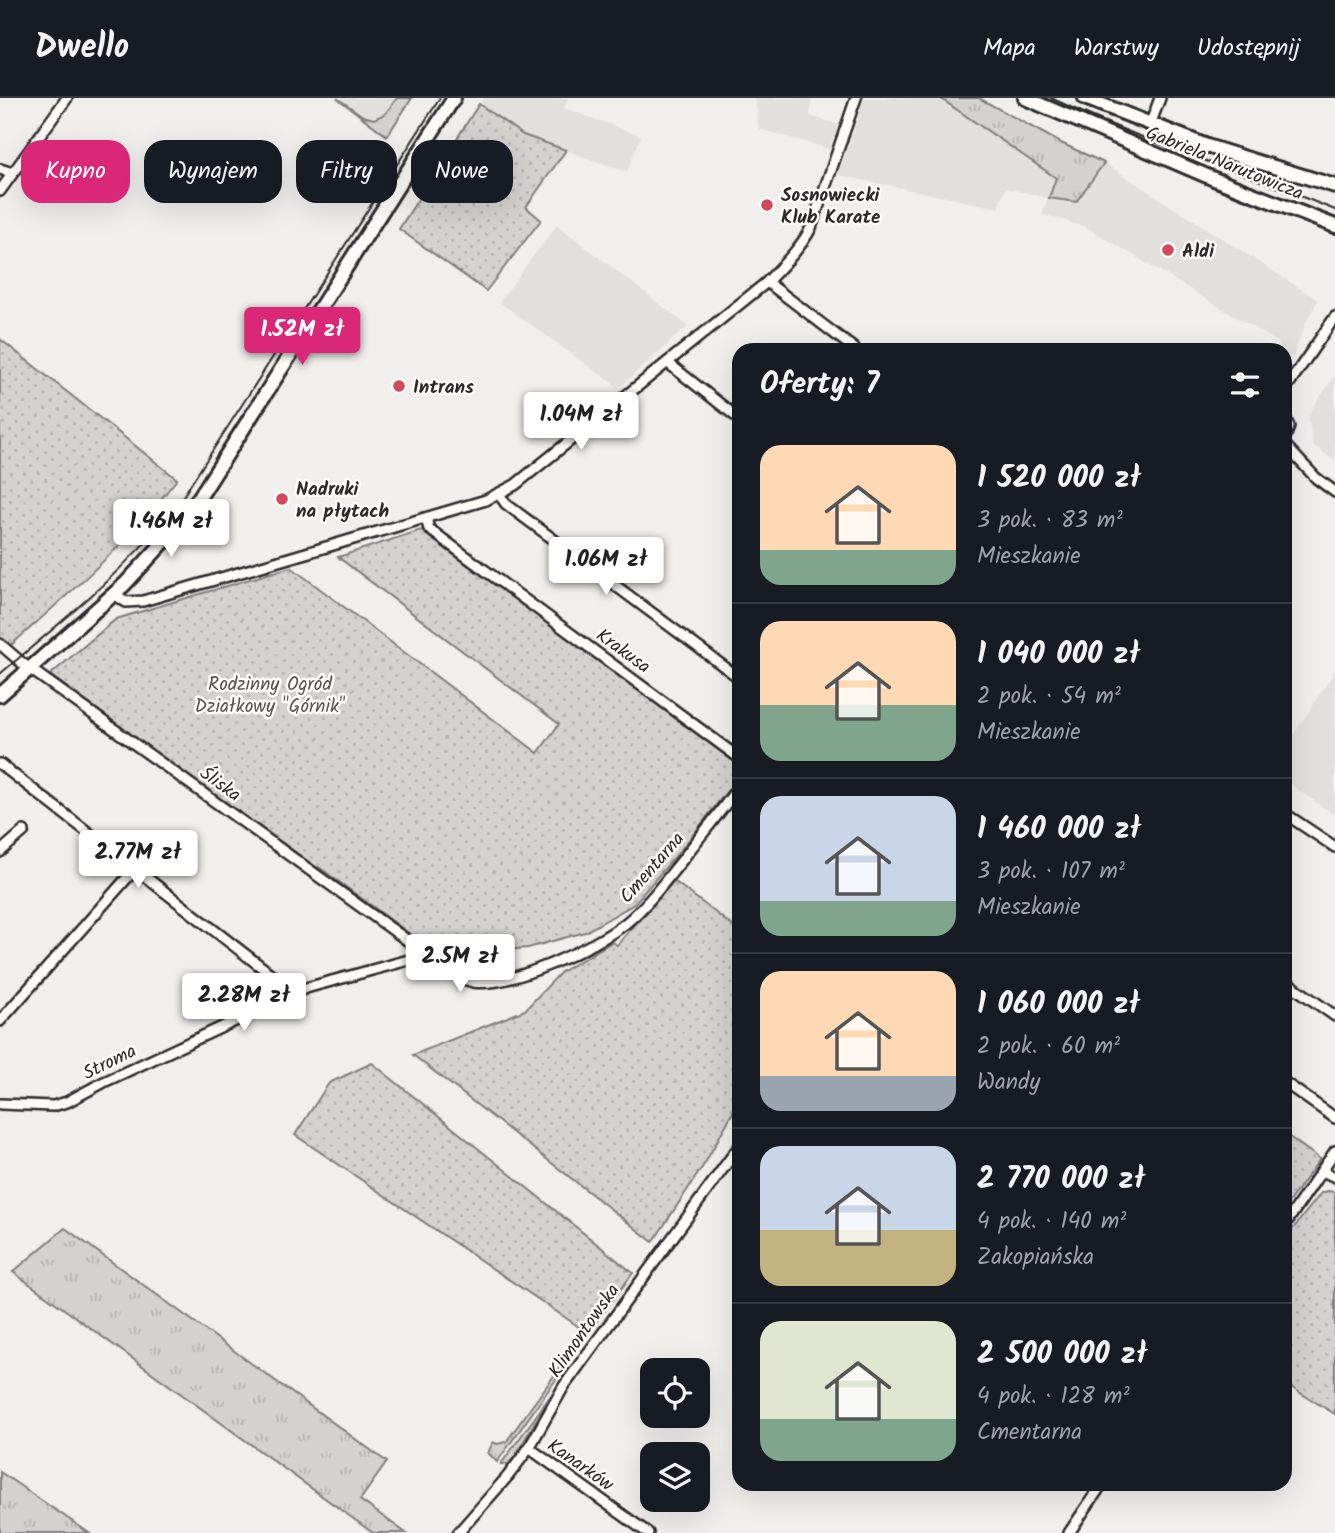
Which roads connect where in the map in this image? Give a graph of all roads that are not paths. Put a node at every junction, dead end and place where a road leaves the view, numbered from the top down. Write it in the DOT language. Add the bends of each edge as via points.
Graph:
graph roads {
  1 [pos="67,98"];
  2 [pos="454,98"];
  3 [pos="856,98"];
  4 [pos="1025,98"];
  5 [pos="1085,98"];
  6 [pos="1160,98"];
  7 [pos="1150,125"];
  8 [pos="0,169"];
  9 [pos="13,173"];
  10 [pos="1335,186"];
  11 [pos="0,191"];
  12 [pos="1335,226"];
  13 [pos="767,282"];
  14 [pos="1335,317"];
  15 [pos="847,343"];
  16 [pos="668,363"];
  17 [pos="1292,379"];
  18 [pos="732,414"];
  19 [pos="1292,451"];
  20 [pos="1335,492"];
  21 [pos="499,494"];
  22 [pos="426,518"];
  23 [pos="114,594"];
  24 [pos="0,644"];
  25 [pos="31,668"];
  26 [pos="732,673"];
  27 [pos="0,695"];
  28 [pos="732,753"];
  29 [pos="0,764"];
  30 [pos="732,796"];
  31 [pos="1292,818"];
  32 [pos="24,831"];
  33 [pos="1335,847"];
  34 [pos="0,852"];
  35 [pos="135,869"];
  36 [pos="423,950"];
  37 [pos="1292,986"];
  38 [pos="295,993"];
  39 [pos="1335,1016"];
  40 [pos="0,1021"];
  41 [pos="1292,1088"];
  42 [pos="0,1104"];
  43 [pos="1335,1118"];
  44 [pos="1335,1151"];
  45 [pos="732,1156"];
  46 [pos="1322,1171"];
  47 [pos="1335,1177"];
  48 [pos="1292,1214"];
  49 [pos="528,1448"];
  50 [pos="1097,1491"];
  51 [pos="641,1531"];
  52 [pos="458,1533"];
  53 [pos="1069,1533"];
  1 -- 9 [label="street"];
  2 -- 23 [label="main road" via="199,498"];
  3 -- 13 [label="street" via="811,228"];
  4 -- 12 [label="main road, Gabriela Narutowicza"];
  5 -- 7 [label="main road, Gabriela Narutowicza"];
  6 -- 7 [label="street"];
  7 -- 10 [label="main road, Gabriela Narutowicza"];
  8 -- 9 [label="street"];
  9 -- 11 [label="street"];
  13 -- 15 [label="street"];
  13 -- 16 [label="street"];
  14 -- 17 [label="street"];
  16 -- 18 [label="street"];
  16 -- 21 [label="street"];
  19 -- 20 [label="street"];
  21 -- 22 [label="street"];
  21 -- 26 [label="street" via="506,504"];
  22 -- 23 [label="street" via="143,601 126,602"];
  22 -- 28 [label="street, Krakusa" via="429,529"];
  23 -- 25 [label="main road"];
  24 -- 25 [label="street, Śliska"];
  25 -- 27 [label="main road"];
  25 -- 36 [label="street, Śliska"];
  29 -- 35 [label="street"];
  30 -- 36 [label="street, Cmentarna" via="655,895 625,923 548,966 477,983 454,974"];
  31 -- 33 [label="street"];
  32 -- 34 [label="street"];
  35 -- 38 [label="street"];
  35 -- 40 [label="street"];
  36 -- 38 [label="street, Stroma" via="416,958"];
  37 -- 39 [label="street"];
  38 -- 42 [label="street, Stroma" via="67,1102 53,1106"];
  41 -- 43 [label="street"];
  44 -- 46 [label="street"];
  45 -- 49 [label="street, Klimontowska" via="564,1386"];
  46 -- 47 [label="street"];
  46 -- 48 [label="street"];
  49 -- 51 [label="street, Kanarków"];
  49 -- 52 [label="street, Klimontowska" via="495,1494"];
  50 -- 53 [label="street"];
}
